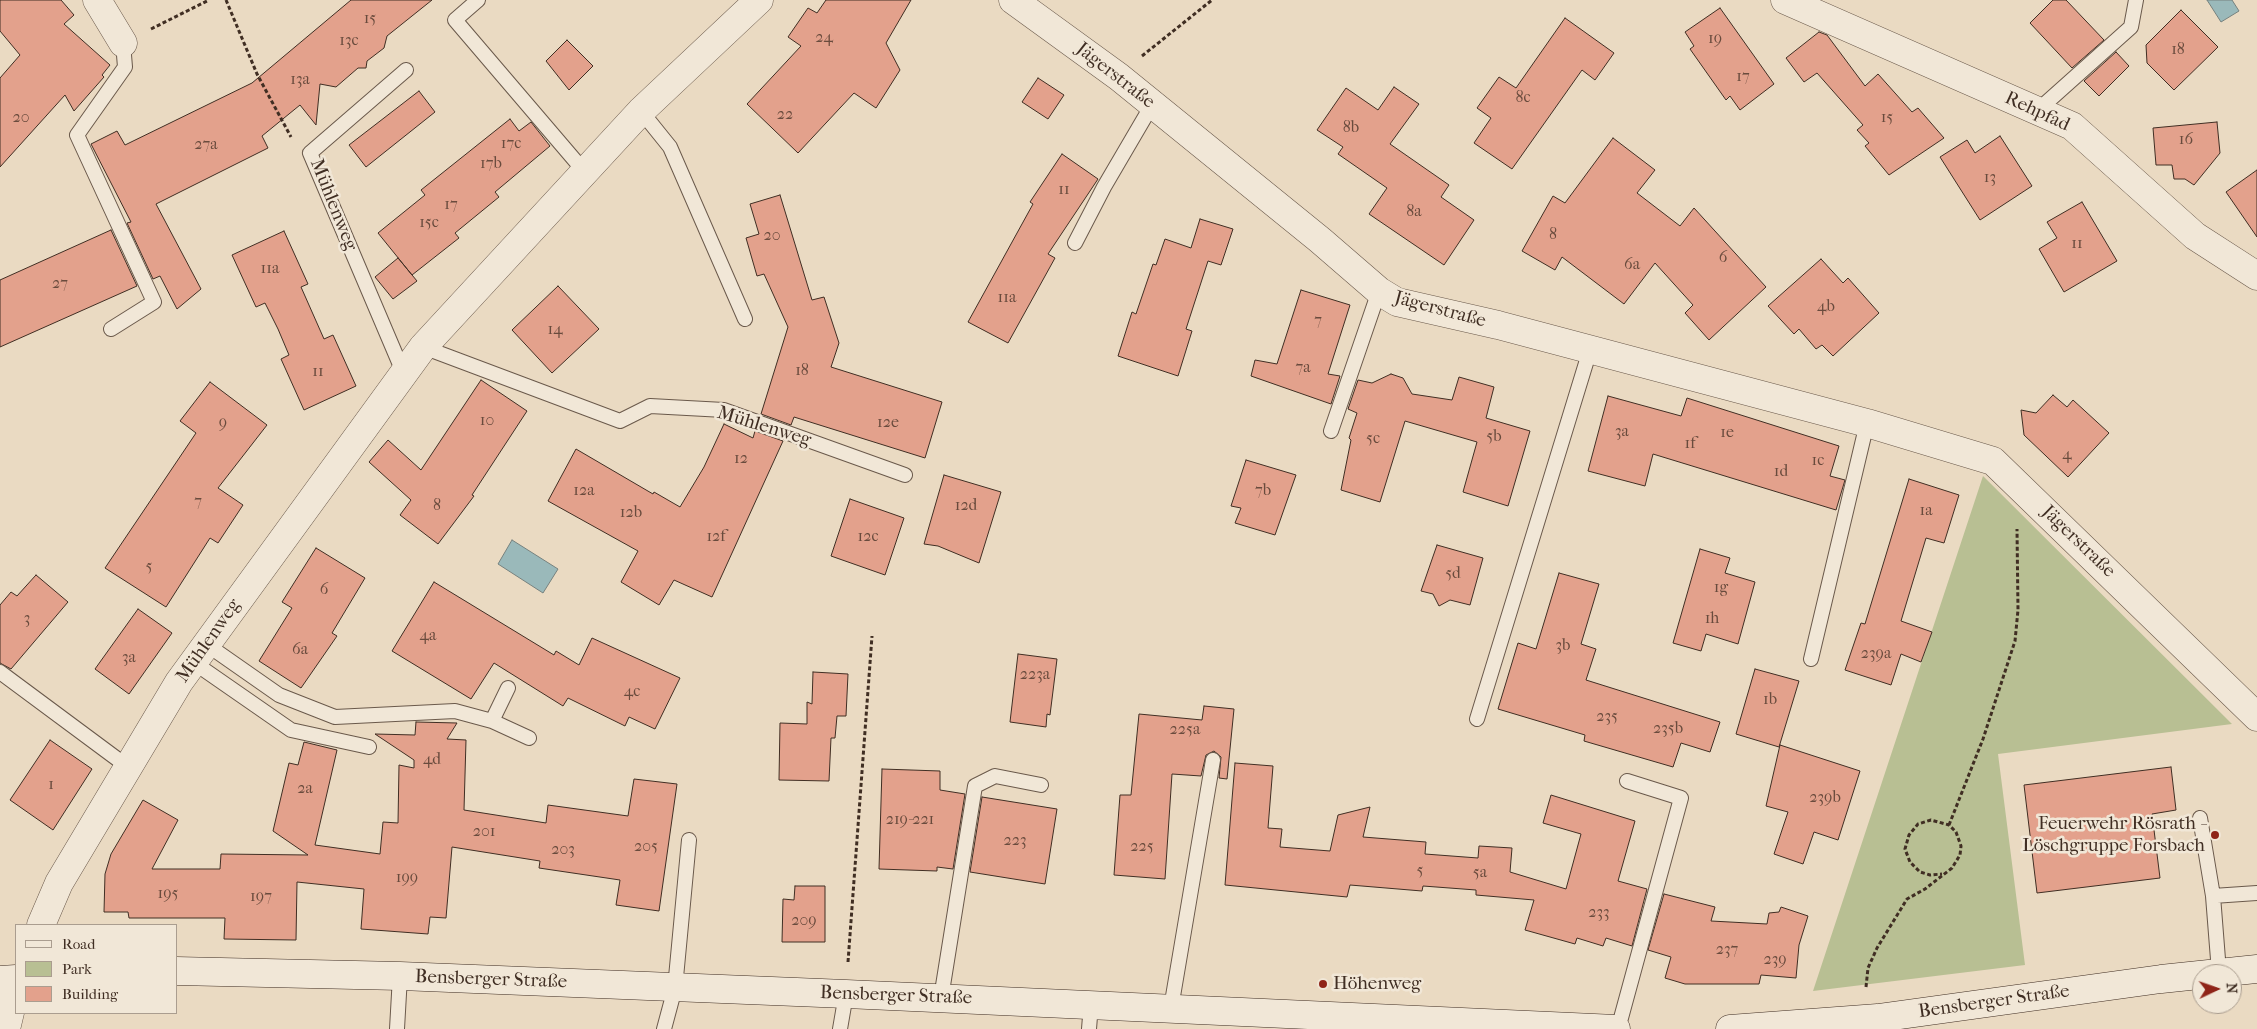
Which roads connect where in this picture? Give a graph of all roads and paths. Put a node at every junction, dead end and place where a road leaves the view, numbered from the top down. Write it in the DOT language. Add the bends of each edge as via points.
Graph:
graph roads {
  1 [pos="97,0"];
  2 [pos="209,0"];
  3 [pos="226,0"];
  4 [pos="478,0"];
  5 [pos="759,0"];
  6 [pos="1013,0"];
  7 [pos="1212,0"];
  8 [pos="1784,0"];
  9 [pos="2136,0"];
  10 [pos="123,43"];
  11 [pos="406,70"];
  12 [pos="1119,77"];
  13 [pos="1152,104"];
  14 [pos="2037,110"];
  15 [pos="641,111"];
  16 [pos="310,153"];
  17 [pos="584,171"];
  18 [pos="1075,243"];
  19 [pos="2257,276"];
  20 [pos="1379,291"];
  21 [pos="745,319"];
  22 [pos="111,329"];
  23 [pos="423,348"];
  24 [pos="1590,350"];
  25 [pos="404,374"];
  26 [pos="1867,423"];
  27 [pos="1331,431"];
  28 [pos="905,475"];
  29 [pos="2013,479"];
  30 [pos="872,636"];
  31 [pos="199,653"];
  32 [pos="1811,659"];
  33 [pos="0,672"];
  34 [pos="508,688"];
  35 [pos="2257,717"];
  36 [pos="1477,719"];
  37 [pos="492,721"];
  38 [pos="529,738"];
  39 [pos="369,747"];
  40 [pos="1213,760"];
  41 [pos="128,766"];
  42 [pos="1627,781"];
  43 [pos="1041,785"];
  44 [pos="2200,818"];
  45 [pos="1949,825"];
  46 [pos="689,840"];
  47 [pos="1942,874"];
  48 [pos="2257,893"];
  49 [pos="2213,896"];
  50 [pos="41,924"];
  51 [pos="2219,964"];
  52 [pos="2257,969"];
  53 [pos="2242,970"];
  54 [pos="178,971"];
  55 [pos="400,976"];
  56 [pos="2192,976"];
  57 [pos="15,979"];
  58 [pos="0,980"];
  59 [pos="675,988"];
  60 [pos="15,991"];
  61 [pos="846,994"];
  62 [pos="941,998"];
  63 [pos="1171,1008"];
  64 [pos="1090,1017"];
  65 [pos="1878,1018"];
  66 [pos="1328,1022"];
  67 [pos="1819,1026"];
  68 [pos="6,1029"];
  69 [pos="397,1029"];
  70 [pos="664,1029"];
  71 [pos="840,1029"];
  72 [pos="1617,1029"];
  73 [pos="1730,1029"];
  1 -- 10 [label="street"];
  2 -- 10 [label="path"];
  3 -- 16 [label="path" via="257,74 292,141"];
  4 -- 17 [label="lane" via="455,20"];
  5 -- 15 [label="street, Mühlenweg"];
  6 -- 12 [label="street, Jägerstraße"];
  7 -- 12 [label="path"];
  8 -- 14 [label="street, Rehpfad"];
  9 -- 14 [label="lane" via="2131,27"];
  10 -- 22 [label="lane" via="125,67 77,135 154,302"];
  11 -- 16 [label="lane, Mühlenweg"];
  12 -- 13 [label="street, Jägerstraße"];
  13 -- 18 [label="lane"];
  13 -- 20 [label="street, Jägerstraße"];
  14 -- 19 [label="street, Rehpfad" via="2072,126 2195,236"];
  15 -- 17 [label="street, Mühlenweg"];
  15 -- 21 [label="lane" via="670,147"];
  16 -- 25 [label="lane, Mühlenweg"];
  17 -- 23 [label="street, Mühlenweg"];
  20 -- 24 [label="street, Jägerstraße" via="1397,302"];
  20 -- 27 [label="lane"];
  23 -- 25 [label="street, Mühlenweg"];
  23 -- 28 [label="lane, Mühlenweg" via="620,421 650,406 724,410"];
  24 -- 26 [label="street, Jägerstraße"];
  24 -- 36 [label="lane"];
  25 -- 31 [label="street, Mühlenweg"];
  26 -- 29 [label="street, Jägerstraße" via="1993,461"];
  26 -- 32 [label="lane"];
  29 -- 35 [label="street, Jägerstraße"];
  29 -- 45 [label="path" via="2018,550 2015,641 1984,739"];
  30 -- 61 [label="path"];
  31 -- 37 [label="lane" via="279,695 335,717 455,710"];
  31 -- 39 [label="lane" via="291,730"];
  31 -- 41 [label="street, Mühlenweg"];
  33 -- 41 [label="lane"];
  34 -- 37 [label="lane"];
  37 -- 38 [label="lane"];
  40 -- 63 [label="lane"];
  41 -- 50 [label="street, Mühlenweg" via="59,883"];
  42 -- 72 [label="lane" via="1680,798"];
  43 -- 62 [label="lane" via="995,776 975,786"];
  44 -- 49 [label="lane"];
  45 -- 47 [label="path" via="1956,832 1961,846 1960,855 1952,868"];
  45 -- 47 [label="path" via="1931,820 1918,824 1908,835 1905,849 1910,862 1920,872"];
  46 -- 59 [label="lane"];
  47 -- 65 [label="path" via="1907,899 1874,954 1868,968 1866,987"];
  48 -- 49 [label="lane"];
  49 -- 51 [label="lane"];
  52 -- 53 [label="street, Bensberger Straße"];
  54 -- 55 [label="street, Bensberger Straße"];
  55 -- 59 [label="street, Bensberger Straße"];
  55 -- 69 [label="lane"];
  56 -- 65 [label="street, Bensberger Straße"];
  57 -- 58 [label="street"];
  59 -- 61 [label="street, Bensberger Straße"];
  59 -- 70 [label="lane"];
  60 -- 68 [label="street"];
  61 -- 62 [label="street, Bensberger Straße"];
  61 -- 71 [label="lane"];
  62 -- 64 [label="street, Bensberger Straße"];
  63 -- 64 [label="street, Bensberger Straße"];
  63 -- 66 [label="street, Bensberger Straße"];
  65 -- 67 [label="street, Bensberger Straße"];
  66 -- 72 [label="street, Bensberger Straße"];
  67 -- 73 [label="street, Bensberger Straße"];
}
